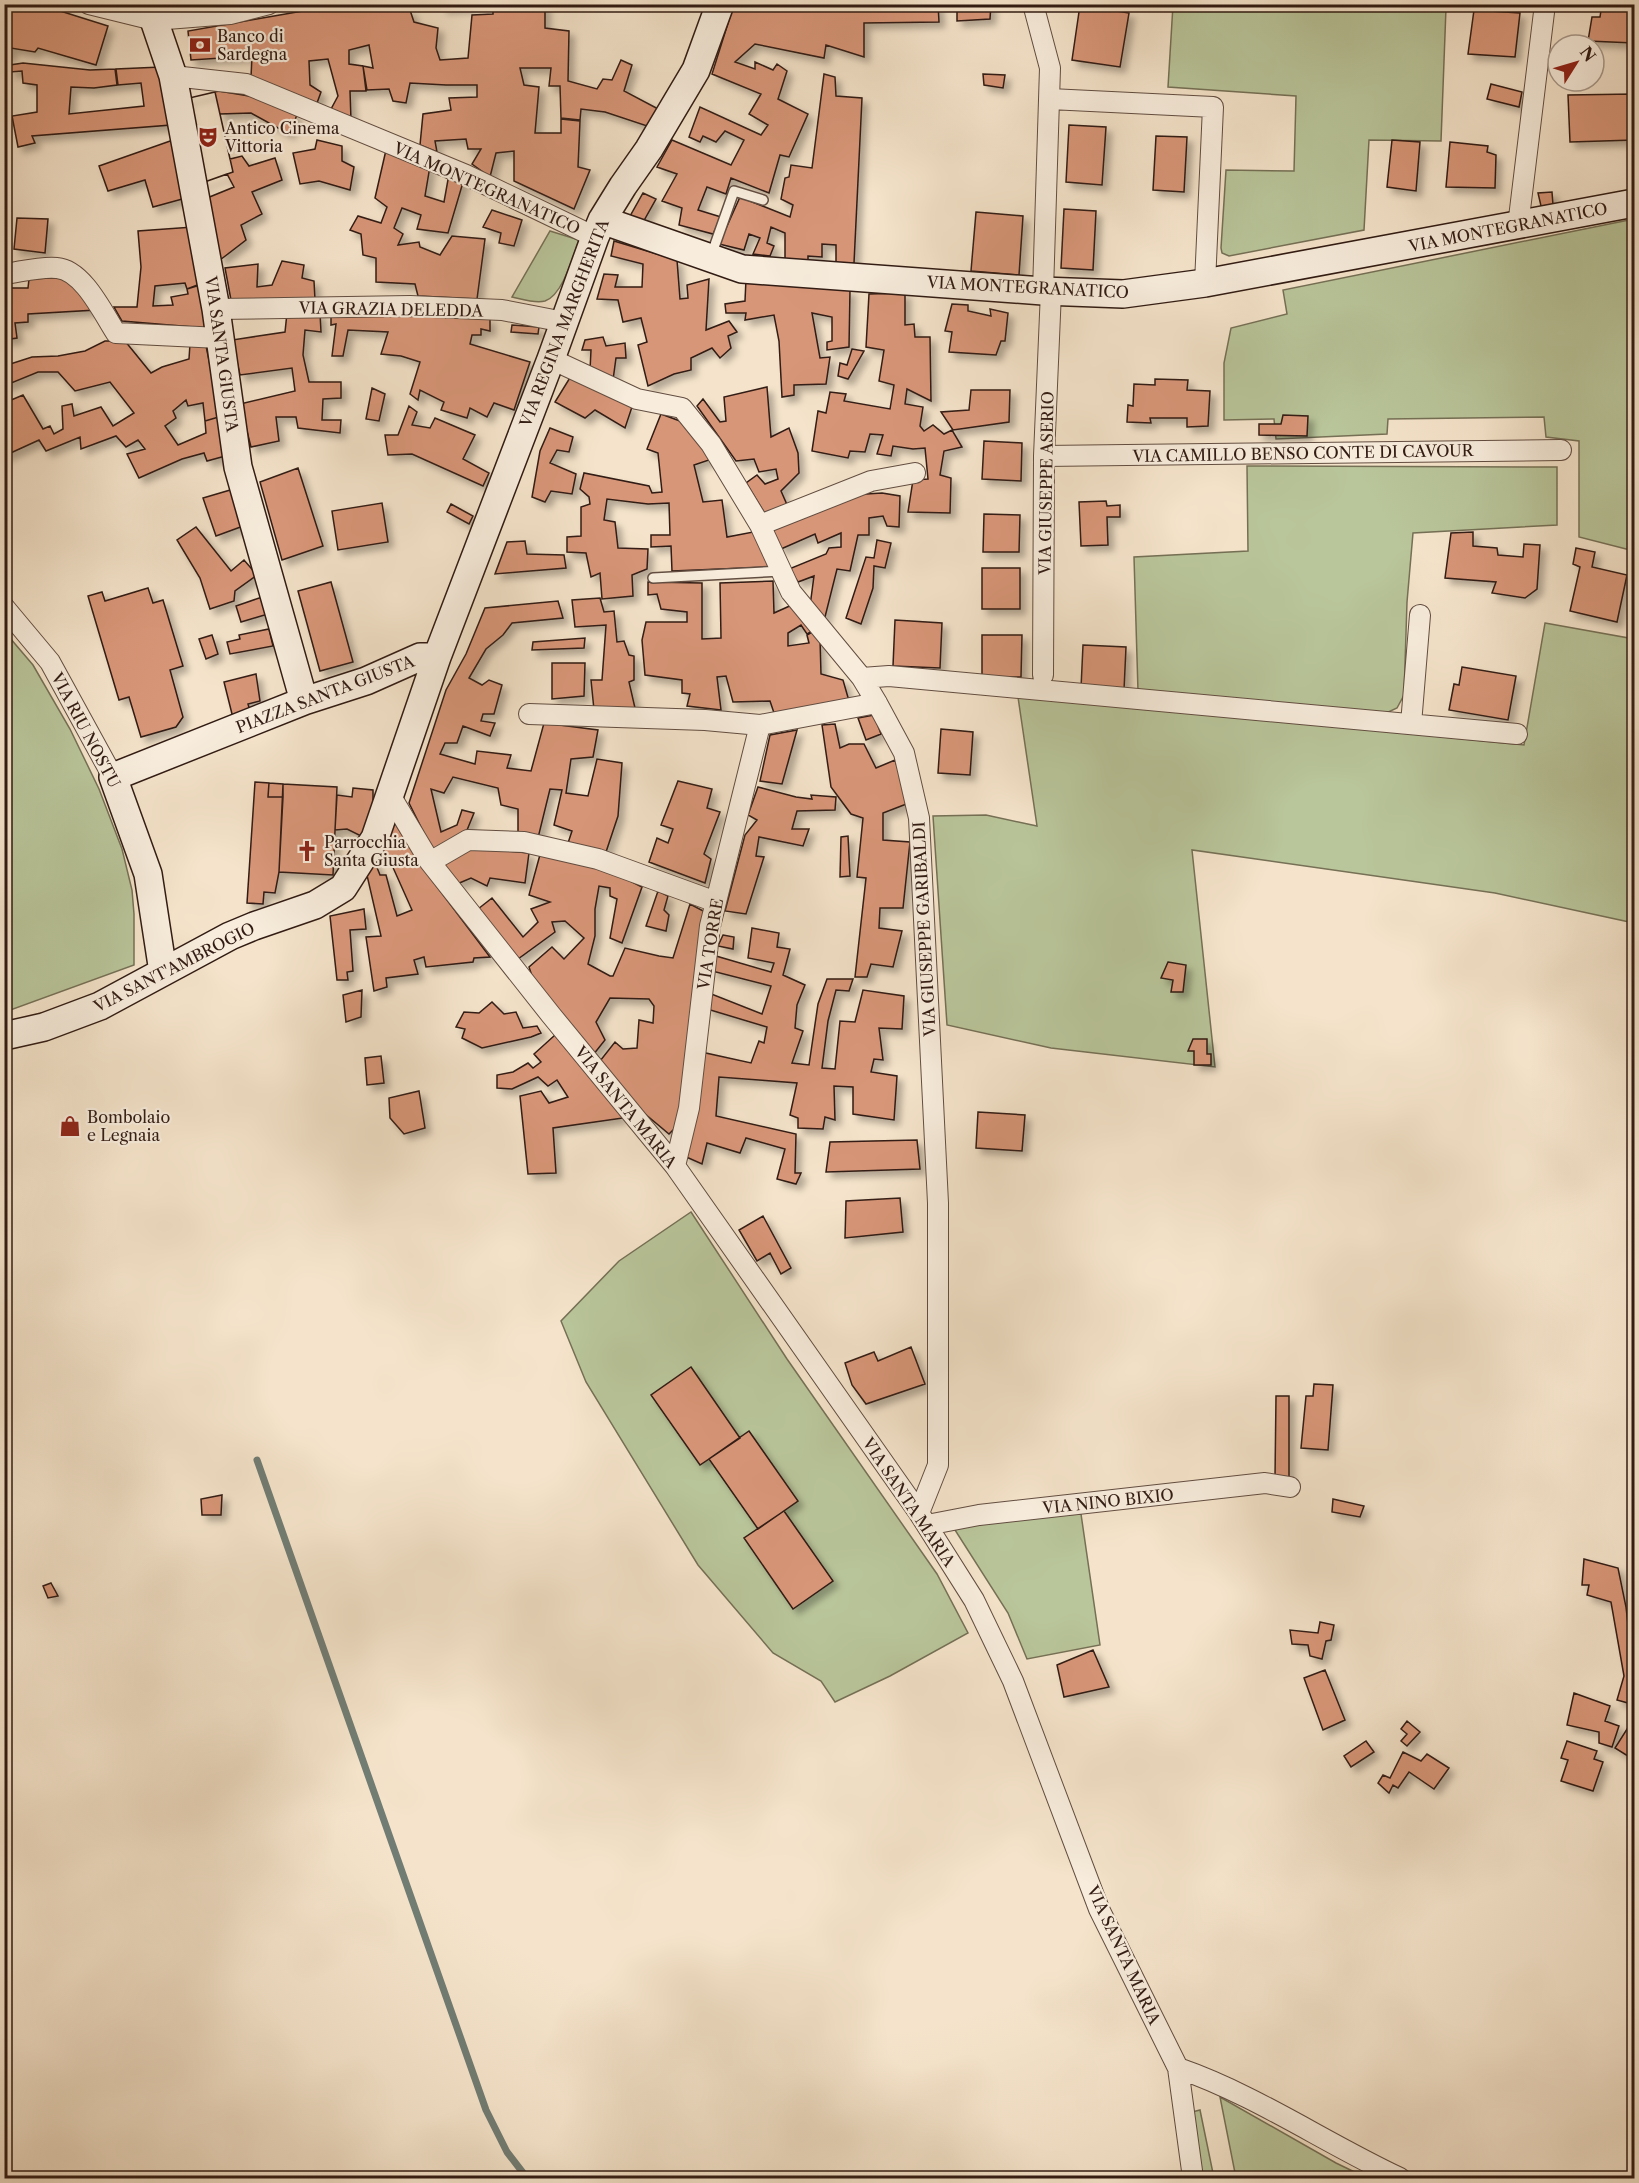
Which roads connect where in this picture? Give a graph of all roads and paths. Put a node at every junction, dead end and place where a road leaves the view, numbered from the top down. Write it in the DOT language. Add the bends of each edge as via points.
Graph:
graph roads {
  1 [pos="89,4"];
  2 [pos="269,4"];
  3 [pos="1033,4"];
  4 [pos="1545,4"];
  5 [pos="720,5"];
  6 [pos="153,12"];
  7 [pos="173,76"];
  8 [pos="1050,99"];
  9 [pos="763,200"];
  10 [pos="1635,203"];
  11 [pos="1518,226"];
  12 [pos="598,229"];
  13 [pos="710,258"];
  14 [pos="4,274"];
  15 [pos="1205,283"];
  16 [pos="1047,291"];
  17 [pos="216,309"];
  18 [pos="564,322"];
  19 [pos="220,338"];
  20 [pos="551,359"];
  21 [pos="1561,450"];
  22 [pos="1044,456"];
  23 [pos="915,473"];
  24 [pos="760,525"];
  25 [pos="782,571"];
  26 [pos="653,578"];
  27 [pos="4,607"];
  28 [pos="1420,615"];
  29 [pos="437,657"];
  30 [pos="1044,675"];
  31 [pos="862,678"];
  32 [pos="304,701"];
  33 [pos="877,704"];
  34 [pos="529,714"];
  35 [pos="1411,724"];
  36 [pos="760,725"];
  37 [pos="1517,734"];
  38 [pos="113,777"];
  39 [pos="390,795"];
  40 [pos="430,862"];
  41 [pos="716,902"];
  42 [pos="163,972"];
  43 [pos="4,1036"];
  44 [pos="675,1166"];
  45 [pos="1290,1487"];
  46 [pos="923,1519"];
  47 [pos="1178,2068"];
  48 [pos="1193,2178"];
  49 [pos="1400,2178"];
  1 -- 6 [label="street"];
  2 -- 6 [label="street" via="230,14"];
  3 -- 8 [label="street, VIA GIUSEPPE ASERIO" via="1050,68"];
  4 -- 11 [label="street"];
  5 -- 12 [label="street, VIA REGINA MARGHERITA" via="696,70"];
  6 -- 7 [label="street, VIA SANTA GIUSTA"];
  7 -- 12 [label="street, VIA MONTEGRANATICO" via="246,84"];
  7 -- 17 [label="street, VIA SANTA GIUSTA"];
  8 -- 15 [label="street" via="1213,107"];
  8 -- 16 [label="street, VIA GIUSEPPE ASERIO"];
  9 -- 13 [label="lane" via="734,191"];
  10 -- 11 [label="street, VIA MONTEGRANATICO"];
  11 -- 15 [label="street, VIA MONTEGRANATICO"];
  12 -- 13 [label="street, VIA MONTEGRANATICO"];
  12 -- 18 [label="street, VIA REGINA MARGHERITA"];
  13 -- 16 [label="street, VIA MONTEGRANATICO" via="742,269"];
  14 -- 19 [label="street" via="57,268 72,272 116,333"];
  15 -- 16 [label="street, VIA MONTEGRANATICO" via="1123,294"];
  16 -- 22 [label="street, VIA GIUSEPPE ASERIO"];
  17 -- 18 [label="street, VIA GRAZIA DELEDDA" via="410,306 502,310"];
  17 -- 19 [label="street, VIA SANTA GIUSTA"];
  18 -- 20 [label="street, VIA REGINA MARGHERITA"];
  19 -- 32 [label="street, VIA SANTA GIUSTA" via="238,467"];
  20 -- 24 [label="street, VIA GIUSEPPE GARIBALDI" via="637,399 682,408 711,444"];
  20 -- 29 [label="street, VIA REGINA MARGHERITA"];
  21 -- 22 [label="street, VIA CAMILLO BENSO CONTE DI CAVOUR"];
  22 -- 30 [label="street, VIA GIUSEPPE ASERIO"];
  23 -- 24 [label="street" via="871,481"];
  24 -- 25 [label="street, VIA GIUSEPPE GARIBALDI"];
  25 -- 26 [label="lane"];
  25 -- 31 [label="street, VIA GIUSEPPE GARIBALDI" via="791,592"];
  27 -- 38 [label="street, VIA RIU NOSTU" via="50,662"];
  28 -- 35 [label="street"];
  29 -- 32 [label="street, PIAZZA SANTA GIUSTA" via="420,657 366,681"];
  29 -- 39 [label="street, PIAZZA SANTA GIUSTA"];
  31 -- 33 [label="street, VIA GIUSEPPE GARIBALDI"];
  31 -- 35 [label="street" via="888,676"];
  32 -- 38 [label="street, PIAZZA SANTA GIUSTA"];
  33 -- 36 [label="street"];
  33 -- 46 [label="street, VIA GIUSEPPE GARIBALDI" via="904,753 919,818 924,892 938,1203 938,1465"];
  34 -- 36 [label="street"];
  35 -- 37 [label="street"];
  36 -- 41 [label="street, VIA TORRE"];
  38 -- 42 [label="street, VIA RIU NOSTU" via="148,874"];
  39 -- 40 [label="street, VIA SANTA MARIA"];
  39 -- 42 [label="street, VIA SANT'AMBROGIO" via="375,837 343,888 315,905 254,926"];
  40 -- 41 [label="street" via="468,840 524,842 598,859"];
  40 -- 44 [label="street, VIA SANTA MARIA"];
  41 -- 44 [label="street, VIA TORRE" via="689,1108"];
  42 -- 43 [label="street, VIA SANT'AMBROGIO" via="100,1006 45,1027"];
  44 -- 46 [label="street, VIA SANTA MARIA"];
  45 -- 46 [label="street, VIA NINO BIXIO" via="1265,1483"];
  46 -- 47 [label="street, VIA SANTA MARIA" via="974,1600 1013,1681 1099,1909"];
  47 -- 48 [label="street, VIA SANTA MARIA"];
  47 -- 49 [label="street" via="1231,2089"];
}
